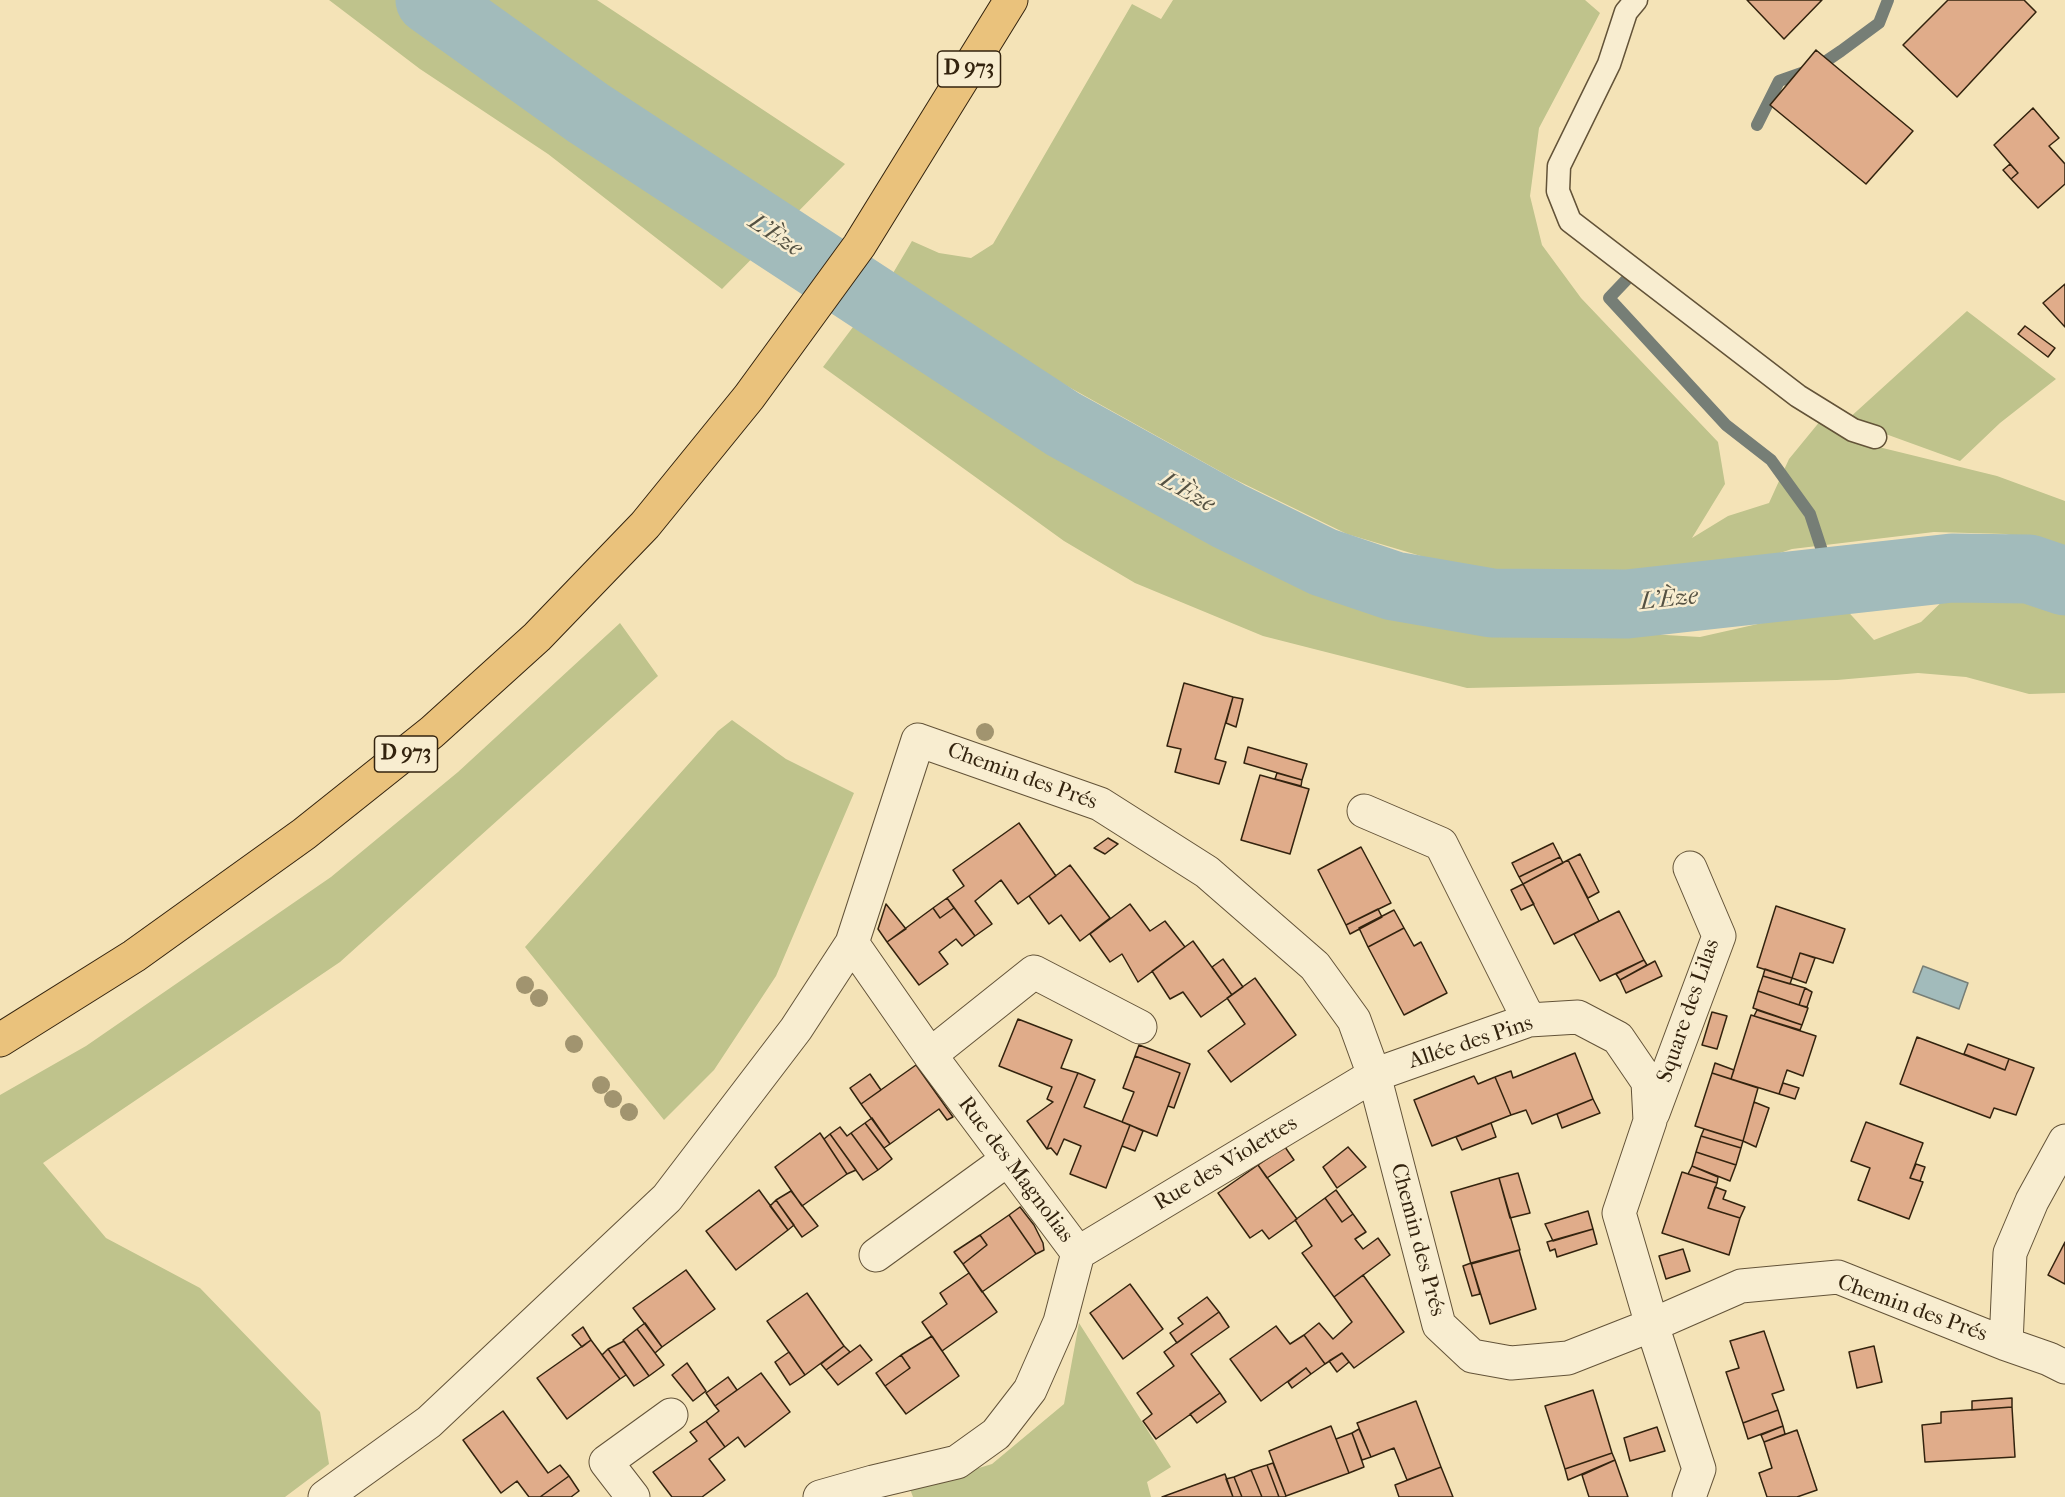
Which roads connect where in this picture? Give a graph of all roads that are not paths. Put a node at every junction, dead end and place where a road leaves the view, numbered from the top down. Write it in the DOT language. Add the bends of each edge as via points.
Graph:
graph roads {
  1 [pos="1011,0"];
  2 [pos="1636,0"];
  3 [pos="1875,437"];
  4 [pos="1364,811"];
  5 [pos="1690,868"];
  6 [pos="852,943"];
  7 [pos="1529,1020"];
  8 [pos="1140,1027"];
  9 [pos="0,1040"];
  10 [pos="930,1056"];
  11 [pos="1374,1075"];
  12 [pos="1650,1121"];
  13 [pos="2065,1141"];
  14 [pos="1007,1160"];
  15 [pos="1078,1254"];
  16 [pos="876,1255"];
  17 [pos="1652,1325"];
  18 [pos="2006,1344"];
  19 [pos="2065,1367"];
  20 [pos="671,1414"];
  21 [pos="325,1497"];
  22 [pos="633,1497"];
  23 [pos="820,1497"];
  24 [pos="1689,1497"];
  1 -- 9 [label="main road, D 973" via="859,246 749,397 645,525 537,637 432,732 304,834 134,956"];
  2 -- 3 [label="lane" via="1626,12 1609,64 1559,166 1558,191 1570,221 1798,396 1853,430"];
  4 -- 7 [label="street" via="1441,843"];
  5 -- 12 [label="street, Square des Lilas" via="1719,936"];
  6 -- 10 [label="street, Rue des Magnolias"];
  6 -- 11 [label="street, Chemin des Prés" via="918,740 1100,804 1207,872 1315,966 1354,1020"];
  6 -- 21 [label="street" via="796,1029 667,1198 429,1422"];
  7 -- 11 [label="street, Allée des Pins"];
  7 -- 12 [label="street, Allée des Pins" via="1578,1017 1618,1038 1648,1082"];
  8 -- 10 [label="street" via="1034,972"];
  10 -- 14 [label="street, Rue des Magnolias"];
  11 -- 15 [label="street, Rue des Violettes"];
  11 -- 17 [label="street, Chemin des Prés" via="1439,1326 1472,1356 1511,1363 1568,1358"];
  12 -- 17 [label="street, Allée des Pins" via="1619,1213"];
  13 -- 18 [label="street" via="2032,1201 2010,1253"];
  14 -- 15 [label="street, Rue des Magnolias"];
  14 -- 16 [label="street"];
  15 -- 23 [label="street, Rue des Magnolias" via="1060,1322 1030,1390 996,1434 957,1462"];
  17 -- 18 [label="street, Chemin des Prés" via="1741,1286 1838,1277"];
  17 -- 24 [label="street" via="1699,1469"];
  18 -- 19 [label="street, Chemin des Prés"];
  20 -- 22 [label="street" via="606,1462"];
}
